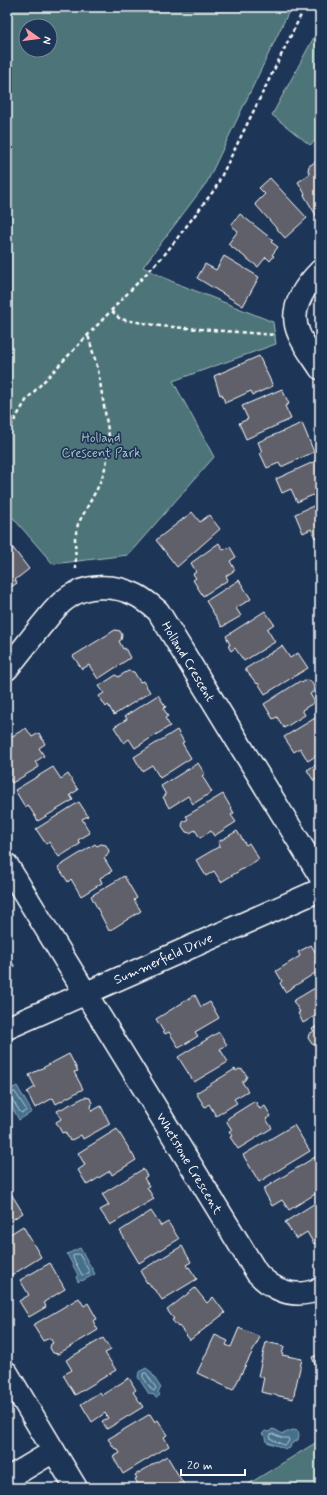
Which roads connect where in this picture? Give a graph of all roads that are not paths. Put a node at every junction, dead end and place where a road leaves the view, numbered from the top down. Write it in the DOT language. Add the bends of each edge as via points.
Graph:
graph roads {
  1 [pos="320,271"];
  2 [pos="320,368"];
  3 [pos="7,669"];
  4 [pos="7,865"];
  5 [pos="320,876"];
  6 [pos="320,890"];
  7 [pos="86,992"];
  8 [pos="7,1028"];
  9 [pos="320,1289"];
  10 [pos="7,1373"];
  11 [pos="54,1451"];
  12 [pos="7,1479"];
  13 [pos="76,1488"];
  1 -- 2 [label="street" via="308,283 300,298 296,324 299,334"];
  3 -- 5 [label="street, Holland Crescent" via="66,598 82,590 96,587 109,587 135,595 158,611"];
  4 -- 7 [label="street"];
  6 -- 7 [label="street, Summerfield Drive"];
  7 -- 8 [label="street, Summerfield Drive"];
  7 -- 9 [label="street, Whetstone Crescent" via="257,1273 276,1289 288,1293"];
  10 -- 11 [label="street"];
  11 -- 12 [label="street"];
  11 -- 13 [label="street"];
}
